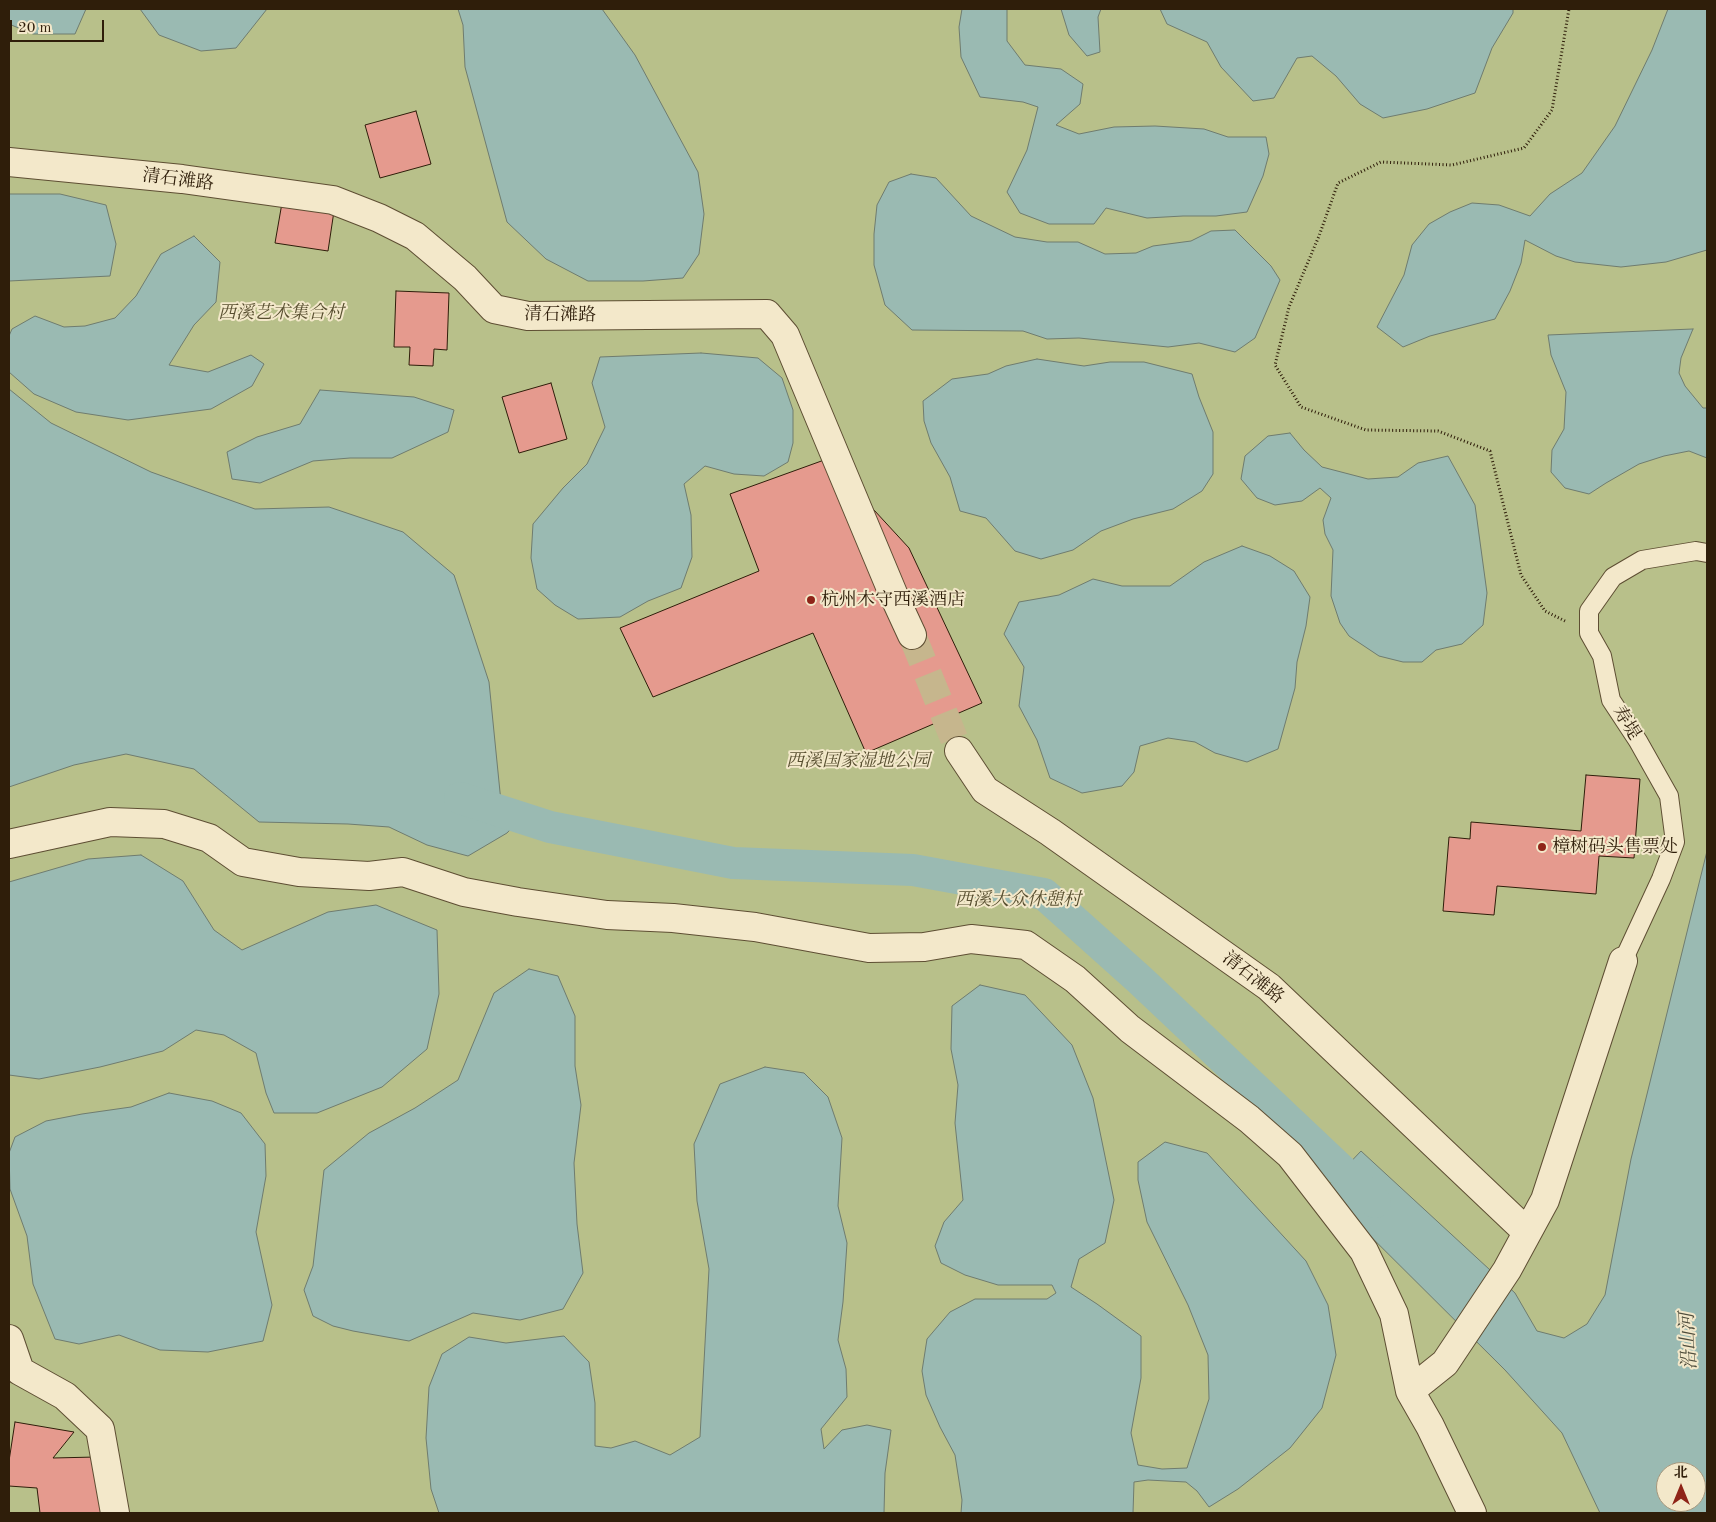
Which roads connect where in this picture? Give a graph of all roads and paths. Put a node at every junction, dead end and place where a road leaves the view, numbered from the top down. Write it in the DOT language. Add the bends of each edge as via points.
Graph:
graph roads {
  1 [pos="1569,9"];
  2 [pos="9,162"];
  3 [pos="1707,553"];
  4 [pos="1589,633"];
  5 [pos="912,635"];
  6 [pos="959,751"];
  7 [pos="9,844"];
  8 [pos="1623,961"];
  9 [pos="1527,1232"];
  10 [pos="9,1339"];
  11 [pos="1410,1390"];
  12 [pos="114,1513"];
  13 [pos="1472,1513"];
  1 -- 4 [label="path" via="1552,110 1524,148 1452,165 1381,162 1338,183 1289,307 1275,365 1301,407 1366,430 1438,431 1490,451 1521,575 1545,611"];
  2 -- 5 [label="street, 清石滩路" via="182,179 332,200 416,236 465,278 494,309 528,316 767,314 785,334"];
  3 -- 4 [label="lane" via="1696,551 1642,560 1613,577 1588,611"];
  4 -- 8 [label="lane, 寿堤" via="1602,656 1612,700 1669,796 1676,842"];
  6 -- 9 [label="street, 清石滩路" via="985,790 1050,832 1269,987"];
  7 -- 11 [label="street" via="110,822 164,824 209,838 243,862 309,872 369,876 403,872 464,892 527,904 607,915 755,927 869,948 924,947 971,939 1026,945 1074,979 1130,1029 1249,1119 1290,1156 1364,1252 1394,1314"];
  8 -- 9 [label="street" via="1545,1200"];
  9 -- 11 [label="street" via="1507,1270 1445,1362"];
  10 -- 12 [label="street" via="20,1371 65,1396 100,1429"];
  11 -- 13 [label="street"];
}
